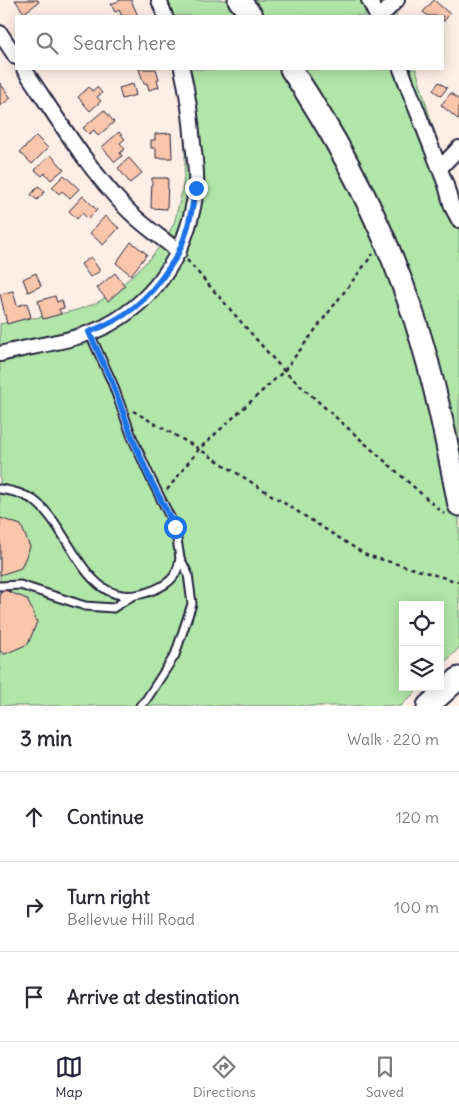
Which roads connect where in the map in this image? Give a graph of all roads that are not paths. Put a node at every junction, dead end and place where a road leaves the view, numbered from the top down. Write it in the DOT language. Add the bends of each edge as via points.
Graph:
graph roads {
  1 [pos="159,0"];
  2 [pos="240,0"];
  3 [pos="369,0"];
  4 [pos="397,0"];
  5 [pos="166,15"];
  6 [pos="251,15"];
  7 [pos="376,15"];
  8 [pos="382,15"];
  9 [pos="0,33"];
  10 [pos="15,56"];
  11 [pos="25,70"];
  12 [pos="182,70"];
  13 [pos="292,70"];
  14 [pos="401,70"];
  15 [pos="459,148"];
  16 [pos="440,168"];
  17 [pos="459,220"];
  18 [pos="179,252"];
  19 [pos="89,332"];
  20 [pos="0,354"];
  21 [pos="0,489"];
  22 [pos="452,510"];
  23 [pos="180,558"];
  24 [pos="0,586"];
  25 [pos="132,596"];
  26 [pos="459,678"];
  27 [pos="140,706"];
  28 [pos="428,706"];
  1 -- 5 [label="street"];
  2 -- 6 [label="main road"];
  3 -- 7 [label="street"];
  4 -- 8 [label="street"];
  9 -- 10 [label="street"];
  11 -- 18 [label="street" via="92,169 125,207"];
  12 -- 18 [label="street" via="189,95 196,188 192,213"];
  13 -- 22 [label="main road" via="341,151 402,282 436,393"];
  14 -- 16 [label="street"];
  15 -- 16 [label="street"];
  16 -- 17 [label="street"];
  18 -- 19 [label="street" via="156,288 132,311"];
  19 -- 20 [label="street"];
  19 -- 23 [label="lane" via="132,437 175,527"];
  21 -- 25 [label="lane" via="35,501 94,580 119,596"];
  23 -- 25 [label="lane" via="173,578 146,594"];
  23 -- 27 [label="lane" via="188,574 192,604 175,655"];
  24 -- 25 [label="lane" via="20,585 94,607 113,608"];
  26 -- 28 [label="main road"];
}
